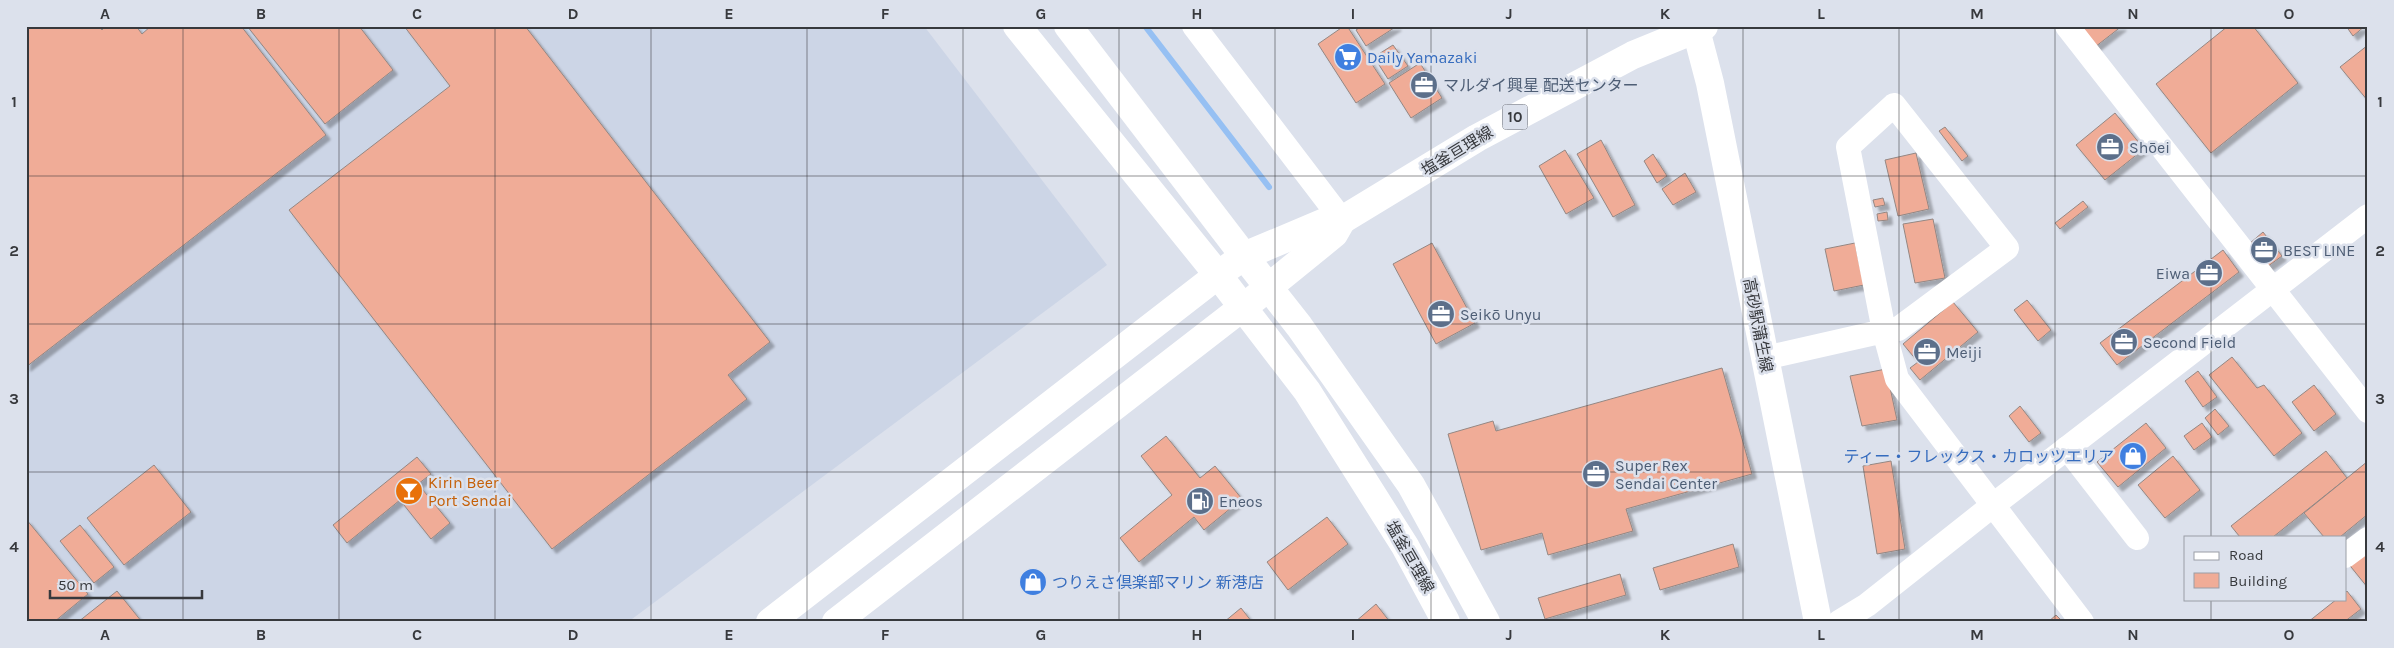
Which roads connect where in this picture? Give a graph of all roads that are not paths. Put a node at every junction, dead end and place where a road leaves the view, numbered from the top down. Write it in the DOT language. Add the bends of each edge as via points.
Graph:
graph roads {
  1 [pos="1017,26"];
  2 [pos="1068,26"];
  3 [pos="1194,26"];
  4 [pos="2067,26"];
  5 [pos="1699,27"];
  6 [pos="2368,216"];
  7 [pos="1334,226"];
  8 [pos="1244,256"];
  9 [pos="1218,275"];
  10 [pos="1270,288"];
  11 [pos="2272,289"];
  12 [pos="1243,307"];
  13 [pos="1884,331"];
  14 [pos="1765,358"];
  15 [pos="2368,411"];
  16 [pos="2067,448"];
  17 [pos="1992,506"];
  18 [pos="2137,538"];
  19 [pos="2368,539"];
  20 [pos="2346,555"];
  21 [pos="1872,613"];
  22 [pos="770,622"];
  23 [pos="836,622"];
  24 [pos="1446,622"];
  25 [pos="1486,622"];
  26 [pos="1818,622"];
  27 [pos="1839,622"];
  28 [pos="2082,622"];
  1 -- 9 [label="street"];
  2 -- 8 [label="street"];
  3 -- 7 [label="street"];
  4 -- 11 [label="street"];
  5 -- 7 [label="street, 塩釜亘理線 / 10" via="1634,55 1477,138"];
  5 -- 14 [label="street, 高砂駅蒲生線"];
  6 -- 11 [label="street"];
  7 -- 8 [label="street, 塩釜亘理線 / 10"];
  7 -- 10 [label="street, 10" via="1302,262"];
  8 -- 9 [label="street, 塩釜亘理線 / 10"];
  8 -- 10 [label="street"];
  9 -- 12 [label="street, 塩釜亘理線"];
  9 -- 22 [label="street"];
  10 -- 12 [label="street, 10"];
  10 -- 25 [label="street" via="1411,485"];
  11 -- 15 [label="street"];
  11 -- 16 [label="street"];
  12 -- 23 [label="street"];
  12 -- 24 [label="street, 塩釜亘理線" via="1317,406 1405,546"];
  13 -- 13 [label="street" via="1848,147 1894,105 2007,248 1898,329"];
  13 -- 14 [label="street"];
  13 -- 17 [label="street" via="1897,379"];
  14 -- 26 [label="street, 高砂駅蒲生線"];
  16 -- 17 [label="street"];
  16 -- 18 [label="street"];
  17 -- 21 [label="street"];
  17 -- 28 [label="street"];
  19 -- 20 [label="street"];
  21 -- 27 [label="street"];
}
